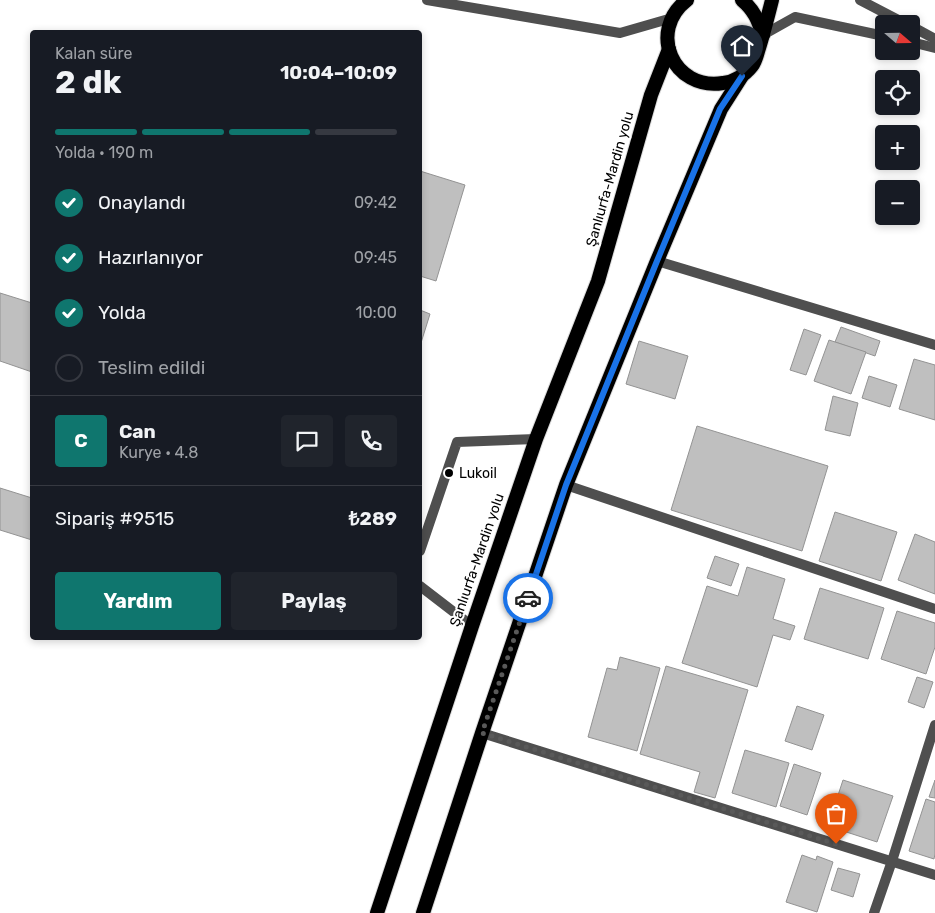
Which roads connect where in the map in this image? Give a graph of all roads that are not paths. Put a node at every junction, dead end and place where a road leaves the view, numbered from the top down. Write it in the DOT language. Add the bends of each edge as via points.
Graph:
graph roads {
  1 [pos="427,0"];
  2 [pos="687,0"];
  3 [pos="742,0"];
  4 [pos="772,0"];
  5 [pos="860,0"];
  6 [pos="889,15"];
  7 [pos="672,18"];
  8 [pos="920,31"];
  9 [pos="875,34"];
  10 [pos="763,35"];
  11 [pos="935,39"];
  12 [pos="920,44"];
  13 [pos="935,48"];
  14 [pos="669,49"];
  15 [pos="742,76"];
  16 [pos="657,261"];
  17 [pos="935,345"];
  18 [pos="536,439"];
  19 [pos="566,485"];
  20 [pos="422,545"];
  21 [pos="422,588"];
  22 [pos="935,609"];
  23 [pos="472,626"];
  24 [pos="935,725"];
  25 [pos="482,733"];
  26 [pos="892,861"];
  27 [pos="935,874"];
  28 [pos="377,913"];
  29 [pos="422,913"];
  30 [pos="874,913"];
  1 -- 7 [label="street" via="620,33"];
  2 -- 7 [label="highway"];
  3 -- 10 [label="highway" via="750,6"];
  4 -- 10 [label="highway"];
  5 -- 6 [label="street"];
  7 -- 14 [label="highway, Şanlıurfa-Mardin yolu"];
  8 -- 11 [label="street"];
  9 -- 10 [label="street" via="795,17"];
  10 -- 15 [label="highway" via="753,65"];
  12 -- 13 [label="street"];
  14 -- 15 [label="highway" via="675,63 698,82 713,85 729,83"];
  14 -- 18 [label="highway, Şanlıurfa-Mardin yolu" via="651,95 598,280"];
  15 -- 16 [label="highway" via="720,109"];
  16 -- 17 [label="street"];
  16 -- 19 [label="highway"];
  18 -- 20 [label="street" via="457,442"];
  18 -- 23 [label="highway, Şanlıurfa-Mardin yolu"];
  19 -- 22 [label="street"];
  19 -- 25 [label="highway"];
  21 -- 23 [label="street"];
  23 -- 28 [label="highway, Şanlıurfa-Mardin yolu"];
  24 -- 26 [label="street"];
  25 -- 26 [label="street"];
  25 -- 29 [label="highway"];
  26 -- 27 [label="street"];
  26 -- 30 [label="street"];
}
